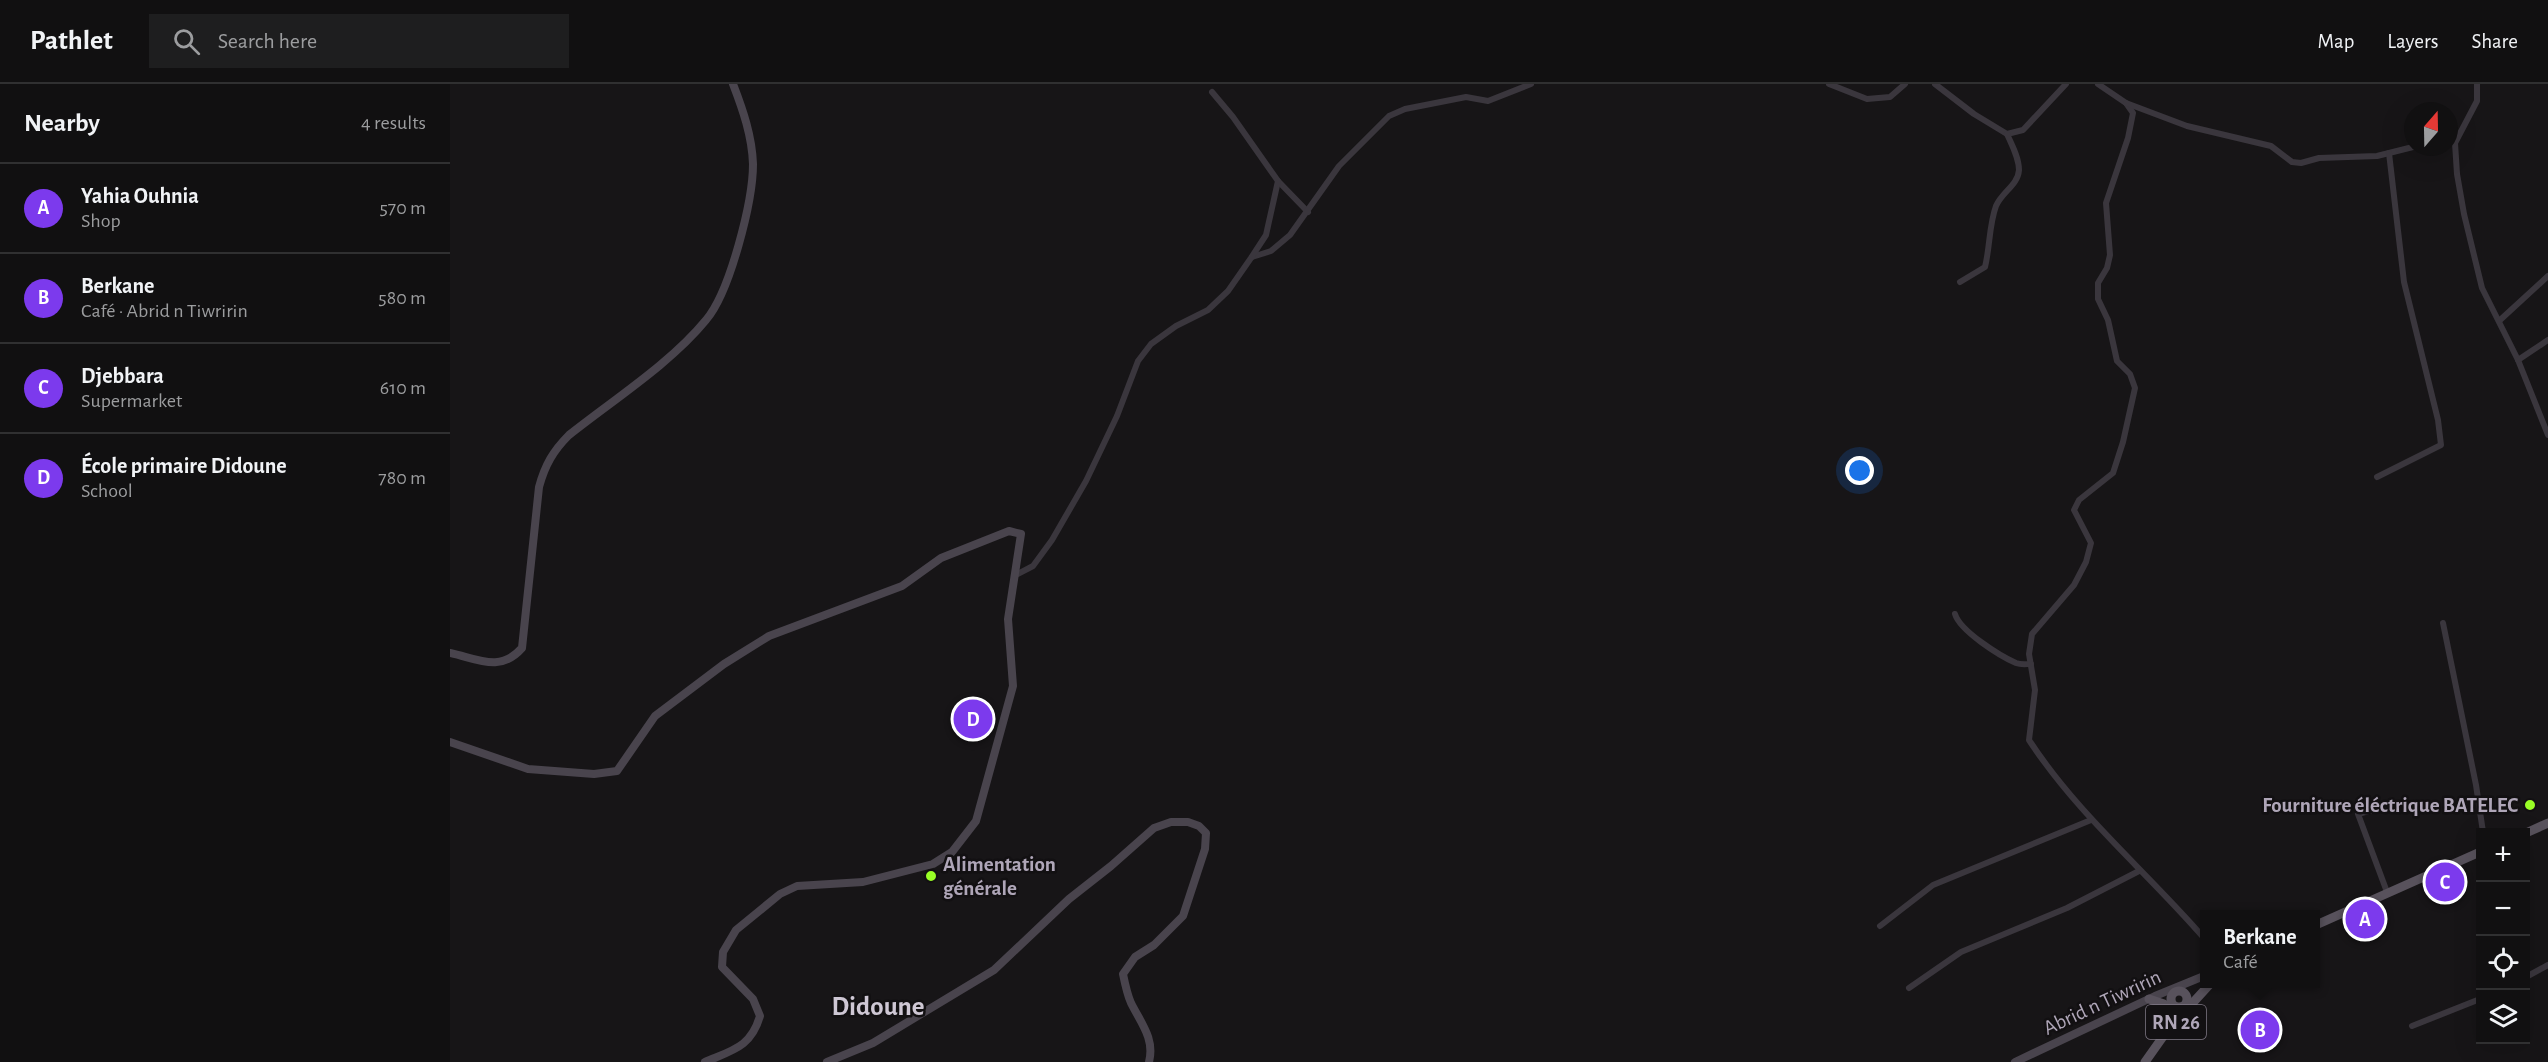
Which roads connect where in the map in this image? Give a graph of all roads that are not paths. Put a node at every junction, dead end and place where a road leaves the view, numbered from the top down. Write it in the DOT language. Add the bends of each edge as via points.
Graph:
graph roads {
  1 [pos="733,84"];
  2 [pos="1531,84"];
  3 [pos="1829,84"];
  4 [pos="1905,84"];
  5 [pos="1935,84"];
  6 [pos="2066,84"];
  7 [pos="2098,84"];
  8 [pos="2477,84"];
  9 [pos="1212,92"];
  10 [pos="2126,103"];
  11 [pos="2458,133"];
  12 [pos="2007,134"];
  13 [pos="2404,149"];
  14 [pos="2389,153"];
  15 [pos="2454,156"];
  16 [pos="1278,182"];
  17 [pos="1308,212"];
  18 [pos="1251,258"];
  19 [pos="2548,276"];
  20 [pos="1960,282"];
  21 [pos="2499,321"];
  22 [pos="2548,340"];
  23 [pos="2518,360"];
  24 [pos="2548,435"];
  25 [pos="2378,477"];
  26 [pos="1014,576"];
  27 [pos="1955,614"];
  28 [pos="2443,623"];
  29 [pos="450,653"];
  30 [pos="2031,664"];
  31 [pos="450,742"];
  32 [pos="2390,805"];
  33 [pos="2091,820"];
  34 [pos="2548,823"];
  35 [pos="2482,828"];
  36 [pos="2530,830"];
  37 [pos="2476,854"];
  38 [pos="2139,871"];
  39 [pos="2387,892"];
  40 [pos="2320,922"];
  41 [pos="1880,926"];
  42 [pos="2200,933"];
  43 [pos="2548,965"];
  44 [pos="2530,975"];
  45 [pos="2200,978"];
  46 [pos="1909,988"];
  47 [pos="2206,988"];
  48 [pos="2149,999"];
  49 [pos="2196,999"];
  50 [pos="2476,1001"];
  51 [pos="2164,1004"];
  52 [pos="2412,1026"];
  53 [pos="2167,1031"];
  54 [pos="705,1062"];
  55 [pos="827,1062"];
  56 [pos="1149,1062"];
  57 [pos="2015,1062"];
  58 [pos="2145,1062"];
  1 -- 29 [label="street" via="745,116 753,166 726,284 707,319 687,340 554,450 539,487 522,648 501,663"];
  2 -- 17 [label="street" via="1488,101 1466,97 1389,116 1339,166"];
  3 -- 4 [label="street" via="1867,99 1890,97"];
  5 -- 12 [label="street"];
  6 -- 12 [label="street" via="2023,130"];
  7 -- 10 [label="street"];
  8 -- 11 [label="street" via="2477,101"];
  9 -- 16 [label="street"];
  10 -- 14 [label="street" via="2187,126 2271,146 2301,164 2319,158"];
  10 -- 30 [label="street" via="2133,114 2106,203 2110,255 2098,283 2098,299 2108,320 2117,361 2130,374 2134,388 2113,473 2079,500 2074,510 2091,543 2086,562 2074,585 2032,634"];
  12 -- 20 [label="street" via="2018,161 2016,181 1996,206 1985,267"];
  13 -- 14 [label="street"];
  14 -- 25 [label="street" via="2404,282 2441,445"];
  15 -- 21 [label="street" via="2482,288"];
  16 -- 17 [label="street"];
  16 -- 18 [label="street" via="1266,235"];
  17 -- 18 [label="street" via="1271,251"];
  18 -- 26 [label="street" via="1228,291 1208,310 1176,326 1151,344 1138,360 1086,481 1033,566"];
  19 -- 21 [label="street"];
  21 -- 23 [label="street"];
  22 -- 23 [label="street"];
  23 -- 24 [label="street"];
  26 -- 31 [label="street" via="1021,534 1010,531 941,558 902,586 770,636 724,664 655,716 617,771 594,774 528,769"];
  26 -- 54 [label="street" via="1008,619 1013,686 976,821 952,852 933,864 863,882 797,886 754,912 736,930 723,952 722,967 753,999 760,1016 755,1032 743,1045"];
  27 -- 30 [label="street" via="1978,639 2019,664"];
  28 -- 35 [label="street"];
  30 -- 33 [label="street" via="2035,690 2029,740"];
  32 -- 39 [label="street" via="2358,814"];
  33 -- 38 [label="street"];
  33 -- 41 [label="street" via="1933,885"];
  34 -- 36 [label="main road"];
  37 -- 39 [label="main road"];
  38 -- 42 [label="street"];
  38 -- 46 [label="street" via="2067,908 1960,951"];
  39 -- 40 [label="main road"];
  43 -- 44 [label="street"];
  45 -- 48 [label="street, Abrid n Tiwririn"];
  47 -- 49 [label="main road, RN 26"];
  48 -- 51 [label="main road"];
  48 -- 57 [label="street, Abrid n Tiwririn"];
  49 -- 51 [label="main road" via="2180,1005"];
  49 -- 53 [label="main road, RN 26"];
  50 -- 52 [label="street"];
  51 -- 53 [label="main road" via="2169,1015"];
  53 -- 58 [label="main road, RN 26"];
  55 -- 56 [label="street" via="873,1043 994,970 1069,899 1154,828 1188,822 1206,833 1205,849 1183,916 1154,945 1135,957 1123,974 1130,1000 1147,1031 1152,1052"];
}
